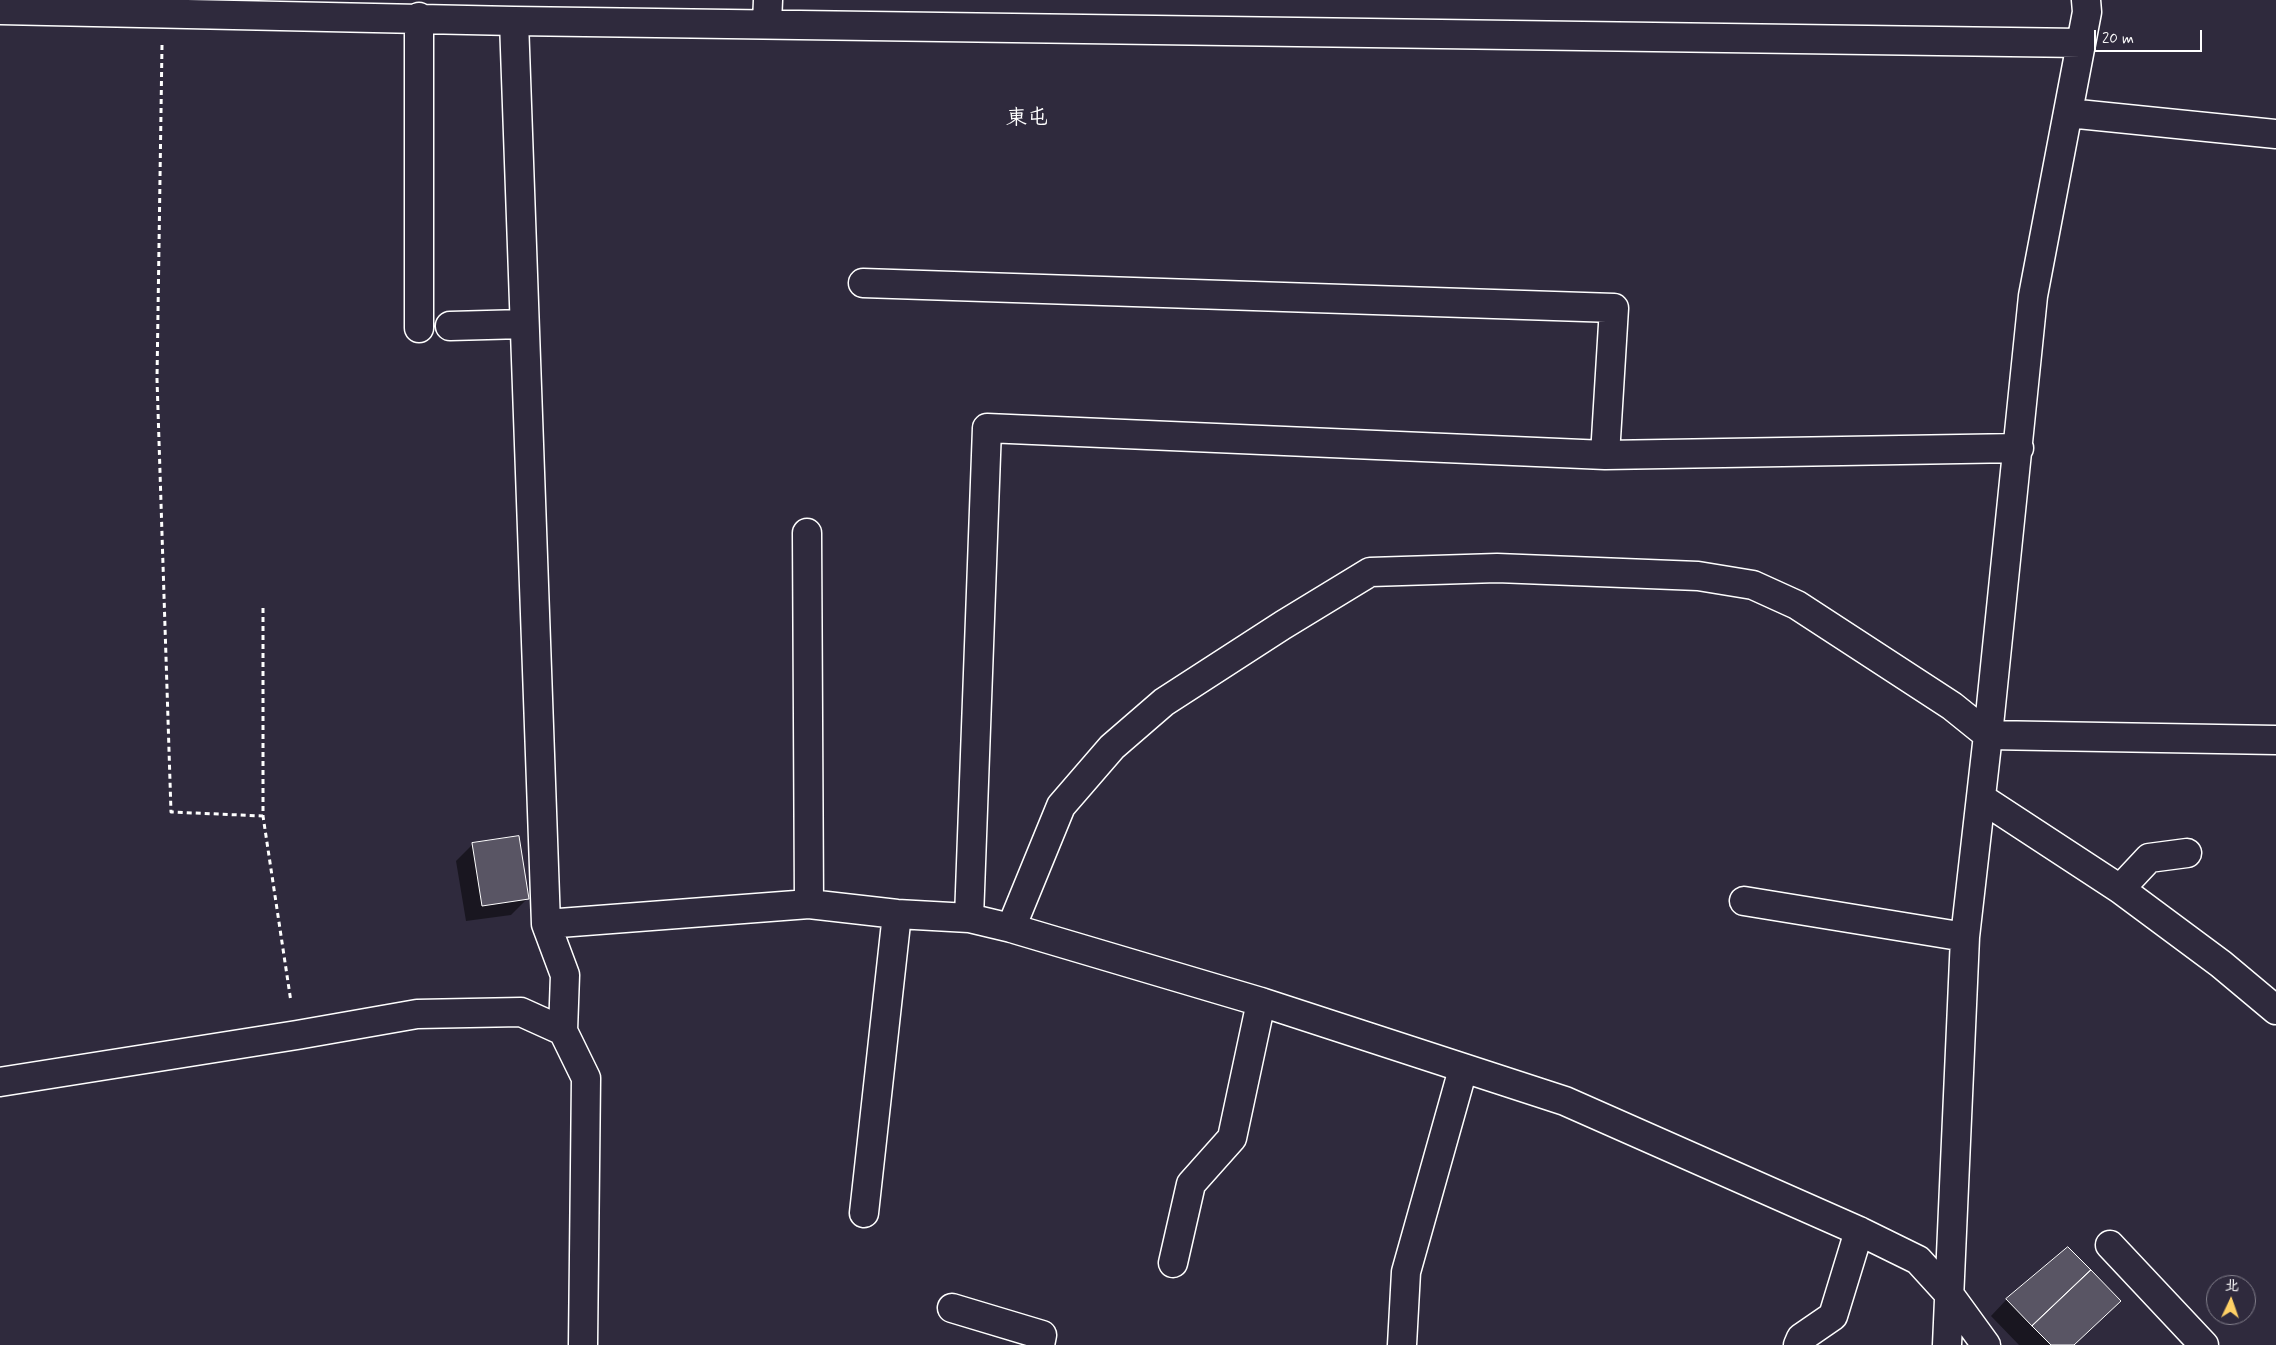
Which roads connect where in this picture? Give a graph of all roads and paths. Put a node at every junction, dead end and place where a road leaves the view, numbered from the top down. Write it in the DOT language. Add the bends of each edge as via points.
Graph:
graph roads {
  1 [pos="2086,0"];
  2 [pos="266,7"];
  3 [pos="0,10"];
  4 [pos="600,10"];
  5 [pos="162,12"];
  6 [pos="768,12"];
  7 [pos="419,17"];
  8 [pos="514,20"];
  9 [pos="2081,44"];
  10 [pos="2068,113"];
  11 [pos="2276,134"];
  12 [pos="863,283"];
  13 [pos="524,324"];
  14 [pos="450,326"];
  15 [pos="419,328"];
  16 [pos="2019,448"];
  17 [pos="1605,455"];
  18 [pos="807,533"];
  19 [pos="263,608"];
  20 [pos="1988,735"];
  21 [pos="2276,740"];
  22 [pos="1981,798"];
  23 [pos="263,816"];
  24 [pos="2187,853"];
  25 [pos="2120,889"];
  26 [pos="1744,901"];
  27 [pos="809,904"];
  28 [pos="897,914"];
  29 [pos="969,918"];
  30 [pos="546,924"];
  31 [pos="1011,928"];
  32 [pos="1965,937"];
  33 [pos="1261,1002"];
  34 [pos="2276,1010"];
  35 [pos="564,1031"];
  36 [pos="296,1035"];
  37 [pos="1463,1069"];
  38 [pos="0,1082"];
  39 [pos="864,1213"];
  40 [pos="1859,1231"];
  41 [pos="2110,1245"];
  42 [pos="1173,1263"];
  43 [pos="1949,1294"];
  44 [pos="952,1308"];
  45 [pos="583,1345"];
  46 [pos="1040,1345"];
  47 [pos="1402,1345"];
  48 [pos="1798,1345"];
  49 [pos="1947,1345"];
  50 [pos="1986,1345"];
  51 [pos="2204,1345"];
  1 -- 9 [label="street" via="2088,12"];
  2 -- 5 [label="street"];
  2 -- 7 [label="street"];
  3 -- 5 [label="street"];
  4 -- 6 [label="street"];
  4 -- 8 [label="street"];
  5 -- 23 [label="path" via="157,379 171,812"];
  6 -- 9 [label="street"];
  7 -- 8 [label="street"];
  7 -- 15 [label="street"];
  8 -- 13 [label="street"];
  9 -- 10 [label="street"];
  10 -- 11 [label="street"];
  10 -- 16 [label="street" via="2034,296"];
  12 -- 17 [label="street" via="1614,308"];
  13 -- 14 [label="street"];
  13 -- 30 [label="street"];
  16 -- 17 [label="street"];
  16 -- 20 [label="street"];
  17 -- 29 [label="street" via="987,428"];
  18 -- 27 [label="street"];
  19 -- 23 [label="path"];
  20 -- 21 [label="street"];
  20 -- 22 [label="street"];
  20 -- 31 [label="street" via="1952,706 1797,605 1753,584 1698,576 1497,568 1370,572 1164,702 1112,747 1061,806"];
  22 -- 25 [label="street"];
  22 -- 32 [label="street"];
  23 -- 36 [label="path"];
  24 -- 25 [label="street" via="2150,858"];
  25 -- 34 [label="street" via="2221,964"];
  26 -- 32 [label="street"];
  27 -- 28 [label="street"];
  27 -- 30 [label="street"];
  28 -- 29 [label="street"];
  28 -- 39 [label="street"];
  29 -- 31 [label="street"];
  30 -- 35 [label="street" via="565,975"];
  31 -- 33 [label="street"];
  32 -- 43 [label="street"];
  33 -- 37 [label="street"];
  33 -- 42 [label="street" via="1232,1138 1191,1184"];
  35 -- 36 [label="street" via="521,1012 512,1012 417,1014"];
  35 -- 45 [label="street" via="586,1078"];
  36 -- 38 [label="street"];
  37 -- 40 [label="street" via="1565,1101"];
  37 -- 47 [label="street" via="1406,1272"];
  40 -- 43 [label="street" via="1918,1260"];
  40 -- 48 [label="street" via="1833,1316 1801,1338"];
  41 -- 51 [label="street"];
  43 -- 49 [label="street"];
  43 -- 50 [label="street"];
  44 -- 46 [label="street" via="1042,1335"];
}
